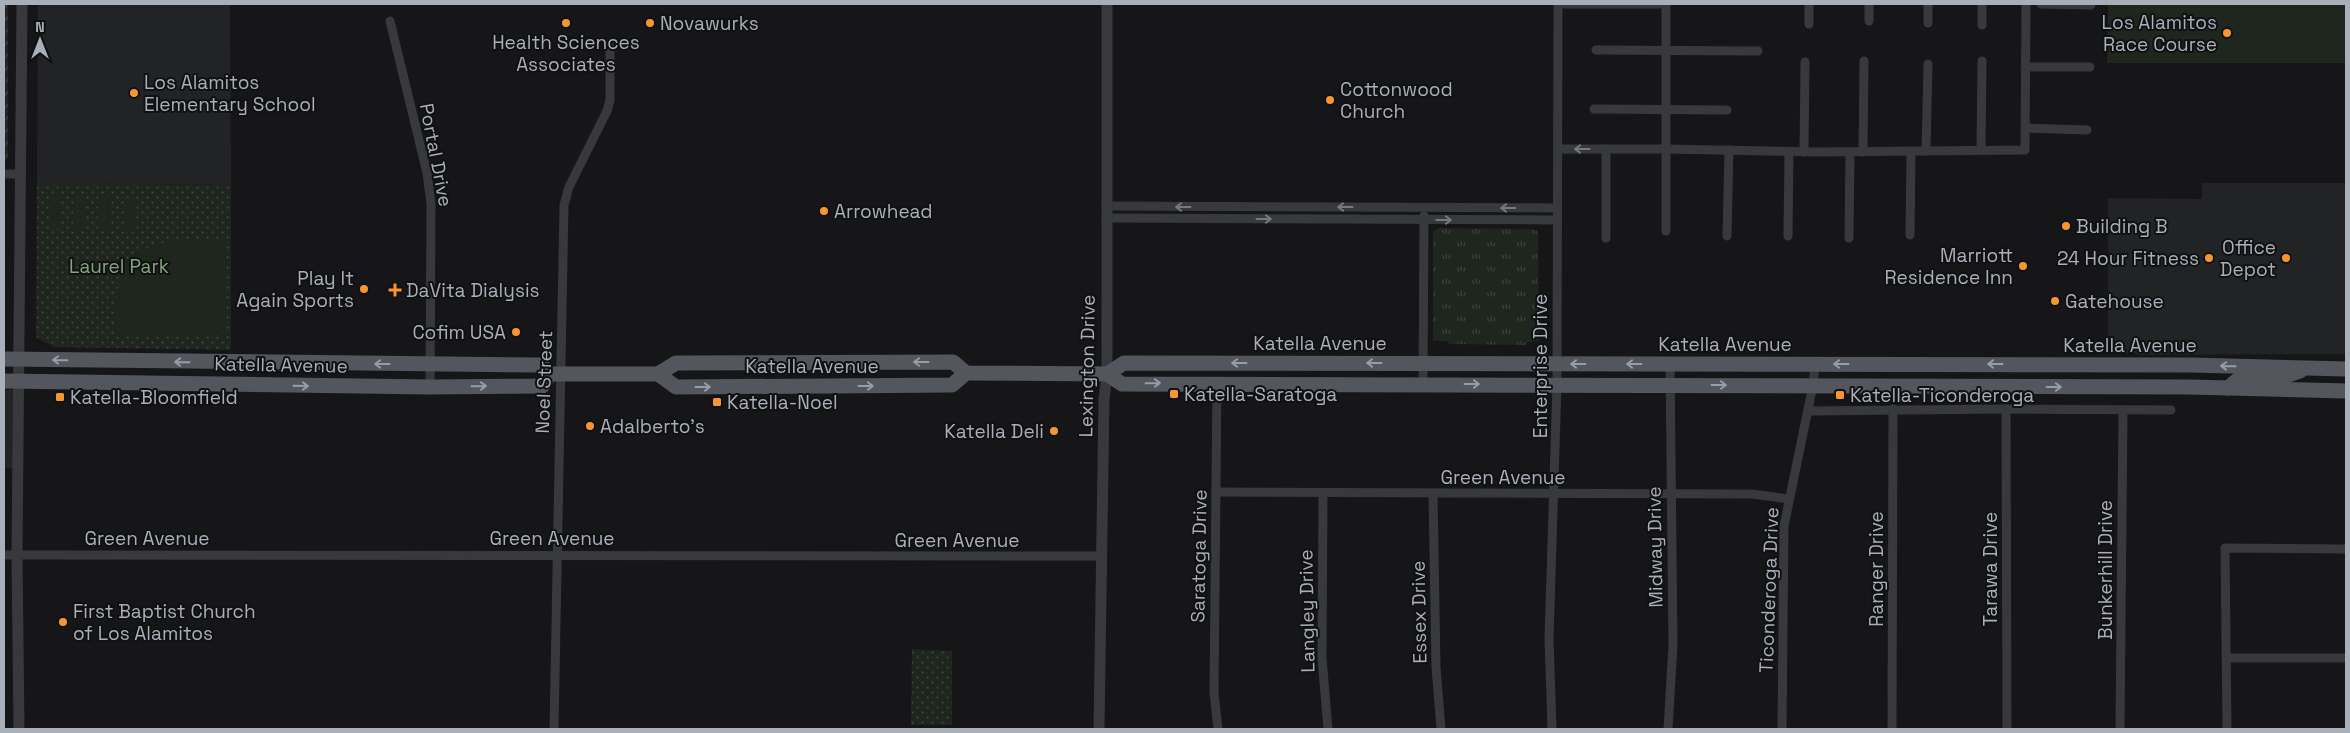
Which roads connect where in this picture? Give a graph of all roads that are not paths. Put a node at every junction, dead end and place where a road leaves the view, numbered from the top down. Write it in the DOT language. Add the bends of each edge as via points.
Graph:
graph roads {
  1 [pos="22,4"];
  2 [pos="1107,4"];
  3 [pos="1558,4"];
  4 [pos="1666,4"];
  5 [pos="1809,4"];
  6 [pos="1868,4"];
  7 [pos="1928,4"];
  8 [pos="1982,4"];
  9 [pos="2026,4"];
  10 [pos="2041,4"];
  11 [pos="2091,5"];
  12 [pos="390,21"];
  13 [pos="1869,21"];
  14 [pos="1928,23"];
  15 [pos="1809,24"];
  16 [pos="1982,25"];
  17 [pos="610,47"];
  18 [pos="1596,50"];
  19 [pos="1758,50"];
  20 [pos="1666,51"];
  21 [pos="1864,61"];
  22 [pos="1982,61"];
  23 [pos="1805,62"];
  24 [pos="1928,64"];
  25 [pos="2025,67"];
  26 [pos="2090,67"];
  27 [pos="1594,109"];
  28 [pos="1666,109"];
  29 [pos="1728,110"];
  30 [pos="2025,128"];
  31 [pos="2087,130"];
  32 [pos="1558,149"];
  33 [pos="1606,149"];
  34 [pos="1666,149"];
  35 [pos="1729,150"];
  36 [pos="1981,150"];
  37 [pos="1911,151"];
  38 [pos="1926,151"];
  39 [pos="1789,152"];
  40 [pos="1804,152"];
  41 [pos="1850,152"];
  42 [pos="1864,152"];
  43 [pos="4,174"];
  44 [pos="21,174"];
  45 [pos="1424,208"];
  46 [pos="1556,208"];
  47 [pos="1106,212"];
  48 [pos="1424,220"];
  49 [pos="1556,220"];
  50 [pos="1666,231"];
  51 [pos="1910,234"];
  52 [pos="1728,236"];
  53 [pos="1788,236"];
  54 [pos="1606,238"];
  55 [pos="1849,238"];
  56 [pos="4,359"];
  57 [pos="19,359"];
  58 [pos="1423,363"];
  59 [pos="1557,364"];
  60 [pos="1670,364"];
  61 [pos="1815,364"];
  62 [pos="431,365"];
  63 [pos="2308,368"];
  64 [pos="2346,368"];
  65 [pos="966,373"];
  66 [pos="554,374"];
  67 [pos="658,374"];
  68 [pos="1107,374"];
  69 [pos="11,381"];
  70 [pos="1217,382"];
  71 [pos="1423,383"];
  72 [pos="1557,384"];
  73 [pos="1670,385"];
  74 [pos="1813,386"];
  75 [pos="430,387"];
  76 [pos="2228,388"];
  77 [pos="2346,391"];
  78 [pos="1894,409"];
  79 [pos="2006,409"];
  80 [pos="2122,410"];
  81 [pos="2171,410"];
  82 [pos="1808,411"];
  83 [pos="1216,492"];
  84 [pos="1323,493"];
  85 [pos="1433,493"];
  86 [pos="1554,494"];
  87 [pos="1670,494"];
  88 [pos="1789,499"];
  89 [pos="2346,549"];
  90 [pos="558,554"];
  91 [pos="4,555"];
  92 [pos="17,555"];
  93 [pos="1101,556"];
  94 [pos="2228,658"];
  95 [pos="2346,658"];
  96 [pos="19,729"];
  97 [pos="554,729"];
  98 [pos="1100,729"];
  99 [pos="1218,729"];
  100 [pos="1328,729"];
  101 [pos="1441,729"];
  102 [pos="1552,729"];
  103 [pos="1668,729"];
  104 [pos="1782,729"];
  105 [pos="1892,729"];
  106 [pos="2007,729"];
  107 [pos="2120,729"];
  108 [pos="2228,729"];
  1 -- 44 [label="street"];
  2 -- 47 [label="street, Lexington Drive"];
  3 -- 4 [label="street"];
  3 -- 32 [label="street, Enterprise Drive"];
  4 -- 20 [label="street"];
  5 -- 15 [label="street"];
  6 -- 13 [label="street"];
  7 -- 14 [label="street"];
  8 -- 16 [label="street"];
  9 -- 25 [label="street"];
  10 -- 11 [label="street"];
  12 -- 62 [label="street, Portal Drive" via="432,204"];
  17 -- 66 [label="street, Noel Street" via="607,111 569,188 564,205 562,330"];
  18 -- 20 [label="street"];
  19 -- 20 [label="street"];
  20 -- 28 [label="street"];
  21 -- 42 [label="street"];
  22 -- 36 [label="street"];
  23 -- 40 [label="street"];
  24 -- 38 [label="street"];
  25 -- 26 [label="street"];
  25 -- 30 [label="street"];
  27 -- 28 [label="street"];
  28 -- 29 [label="street"];
  28 -- 34 [label="street"];
  30 -- 31 [label="street"];
  30 -- 36 [label="street" via="2025,150"];
  33 -- 32 [label="street, one-way"];
  32 -- 46 [label="street, Enterprise Drive"];
  33 -- 34 [label="street"];
  33 -- 54 [label="street"];
  34 -- 35 [label="street"];
  34 -- 50 [label="street"];
  35 -- 39 [label="street"];
  35 -- 52 [label="street"];
  36 -- 38 [label="street"];
  37 -- 38 [label="street"];
  37 -- 42 [label="street"];
  37 -- 51 [label="street"];
  39 -- 40 [label="street"];
  39 -- 53 [label="street"];
  40 -- 41 [label="street"];
  41 -- 42 [label="street"];
  41 -- 55 [label="street"];
  43 -- 44 [label="street"];
  44 -- 57 [label="street"];
  46 -- 45 [label="street, one-way"];
  45 -- 47 [label="street, one-way"];
  45 -- 48 [label="street"];
  46 -- 49 [label="street, Enterprise Drive"];
  47 -- 48 [label="street, one-way"];
  47 -- 68 [label="street, Lexington Drive"];
  48 -- 49 [label="street, one-way"];
  48 -- 58 [label="street"];
  49 -- 59 [label="street, Enterprise Drive"];
  56 -- 57 [label="main road, Katella Avenue"];
  62 -- 57 [label="main road, Katella Avenue, one-way"];
  57 -- 69 [label="street"];
  58 -- 59 [label="main road, Katella Avenue"];
  58 -- 68 [label="main road, Katella Avenue, one-way" via="1124,363"];
  58 -- 71 [label="street"];
  60 -- 59 [label="main road, Katella Avenue, one-way"];
  59 -- 72 [label="street, Enterprise Drive"];
  60 -- 61 [label="main road, Katella Avenue"];
  60 -- 73 [label="street, Midway Drive"];
  63 -- 61 [label="main road, Katella Avenue, one-way"];
  61 -- 74 [label="street, Ticonderoga Drive"];
  62 -- 66 [label="main road, Katella Avenue" via="541,365"];
  62 -- 75 [label="street, Portal Drive"];
  63 -- 64 [label="main road, Katella Avenue"];
  63 -- 76 [label="main road" via="2277,379 2241,377"];
  65 -- 67 [label="main road, Katella Avenue, one-way" via="952,362 676,363"];
  67 -- 65 [label="main road, Katella Avenue, one-way" via="676,387 952,385"];
  65 -- 68 [label="main road, Katella Avenue"];
  66 -- 67 [label="main road, Katella Avenue"];
  75 -- 66 [label="main road, Katella Avenue, one-way" via="542,386"];
  66 -- 90 [label="street, Noel Street"];
  68 -- 70 [label="main road, Katella Avenue, one-way" via="1122,384"];
  68 -- 93 [label="street, Lexington Drive"];
  69 -- 75 [label="main road, Katella Avenue, one-way"];
  69 -- 92 [label="street"];
  70 -- 71 [label="main road, Katella Avenue"];
  70 -- 83 [label="street, Saratoga Drive"];
  71 -- 72 [label="main road, Katella Avenue, one-way"];
  72 -- 73 [label="main road, Katella Avenue"];
  72 -- 86 [label="street, Enterprise Drive"];
  73 -- 74 [label="main road, Katella Avenue, one-way"];
  73 -- 87 [label="street, Midway Drive"];
  74 -- 76 [label="main road, Katella Avenue, one-way"];
  74 -- 82 [label="street, Ticonderoga Drive"];
  76 -- 77 [label="main road, Katella Avenue"];
  78 -- 79 [label="street"];
  78 -- 82 [label="street"];
  78 -- 105 [label="street, Ranger Drive"];
  79 -- 80 [label="street"];
  79 -- 106 [label="street, Tarawa Drive"];
  80 -- 81 [label="street"];
  80 -- 107 [label="street, Bunkerhill Drive"];
  82 -- 88 [label="street, Ticonderoga Drive"];
  83 -- 84 [label="street, Green Avenue"];
  83 -- 99 [label="street, Saratoga Drive" via="1214,693"];
  84 -- 85 [label="street, Green Avenue"];
  84 -- 100 [label="street, Langley Drive" via="1322,658"];
  85 -- 86 [label="street, Green Avenue"];
  85 -- 101 [label="street, Essex Drive" via="1436,667"];
  86 -- 87 [label="street, Green Avenue"];
  86 -- 102 [label="street, Enterprise Drive" via="1549,638"];
  87 -- 88 [label="street, Green Avenue" via="1752,494"];
  87 -- 103 [label="street, Midway Drive" via="1673,645"];
  88 -- 104 [label="street, Ticonderoga Drive" via="1784,526"];
  89 -- 94 [label="street" via="2225,548"];
  90 -- 92 [label="street, Green Avenue"];
  90 -- 93 [label="street, Green Avenue"];
  90 -- 97 [label="street, Noel Street"];
  91 -- 92 [label="street, Green Avenue"];
  92 -- 96 [label="street"];
  93 -- 98 [label="street, Lexington Drive"];
  94 -- 95 [label="street"];
  94 -- 108 [label="street"];
}
